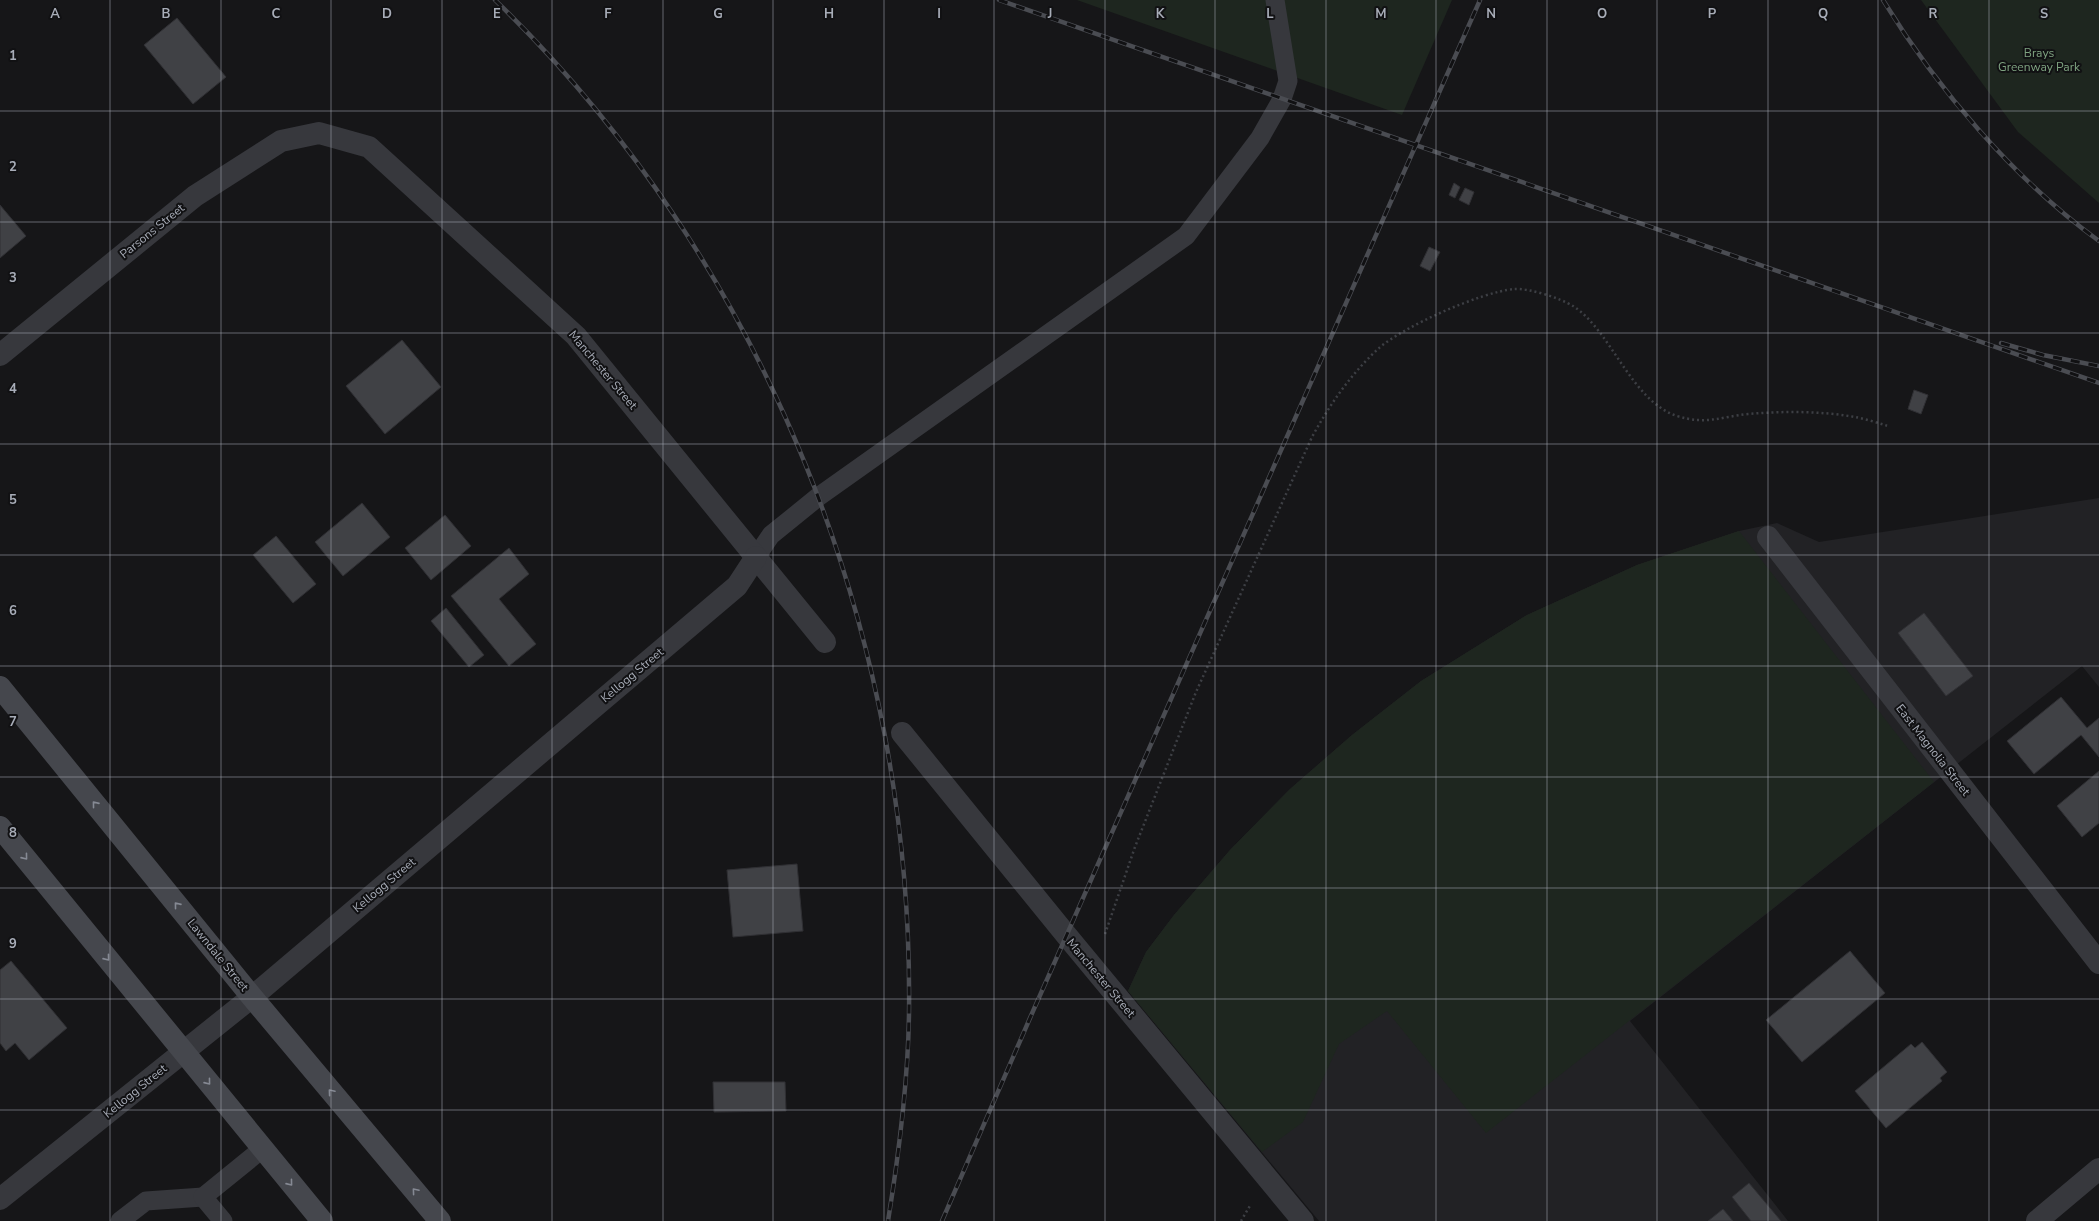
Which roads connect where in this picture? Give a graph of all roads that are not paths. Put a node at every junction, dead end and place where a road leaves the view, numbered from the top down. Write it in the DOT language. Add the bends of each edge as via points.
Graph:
graph roads {
  1 [pos="1275,0"];
  2 [pos="319,133"];
  3 [pos="0,355"];
  4 [pos="1768,537"];
  5 [pos="756,557"];
  6 [pos="825,642"];
  7 [pos="0,687"];
  8 [pos="902,733"];
  9 [pos="0,826"];
  10 [pos="2099,963"];
  11 [pos="252,997"];
  12 [pos="183,1052"];
  13 [pos="262,1149"];
  14 [pos="2099,1169"];
  15 [pos="203,1197"];
  16 [pos="0,1199"];
  17 [pos="120,1221"];
  18 [pos="223,1221"];
  19 [pos="322,1221"];
  20 [pos="440,1221"];
  21 [pos="1303,1221"];
  22 [pos="2037,1221"];
  1 -- 5 [label="lane" via="1288,81 1282,99 1260,138 1186,236 818,497 771,535"];
  2 -- 3 [label="street, Parsons Street" via="281,141 195,196"];
  2 -- 5 [label="street, Manchester Street" via="369,147 576,336"];
  4 -- 10 [label="street, East Magnolia Street"];
  5 -- 6 [label="street, Manchester Street"];
  5 -- 11 [label="street, Kellogg Street" via="737,586"];
  11 -- 7 [label="main road, Lawndale Street, one-way"];
  8 -- 21 [label="street, Manchester Street"];
  9 -- 12 [label="main road, one-way"];
  11 -- 12 [label="street, Kellogg Street"];
  20 -- 11 [label="main road, Lawndale Street, one-way"];
  12 -- 13 [label="main road, one-way"];
  12 -- 16 [label="street, Kellogg Street"];
  13 -- 15 [label="lane"];
  13 -- 19 [label="main road, one-way"];
  14 -- 22 [label="street"];
  15 -- 17 [label="lane" via="146,1201"];
  15 -- 18 [label="lane"];
}
